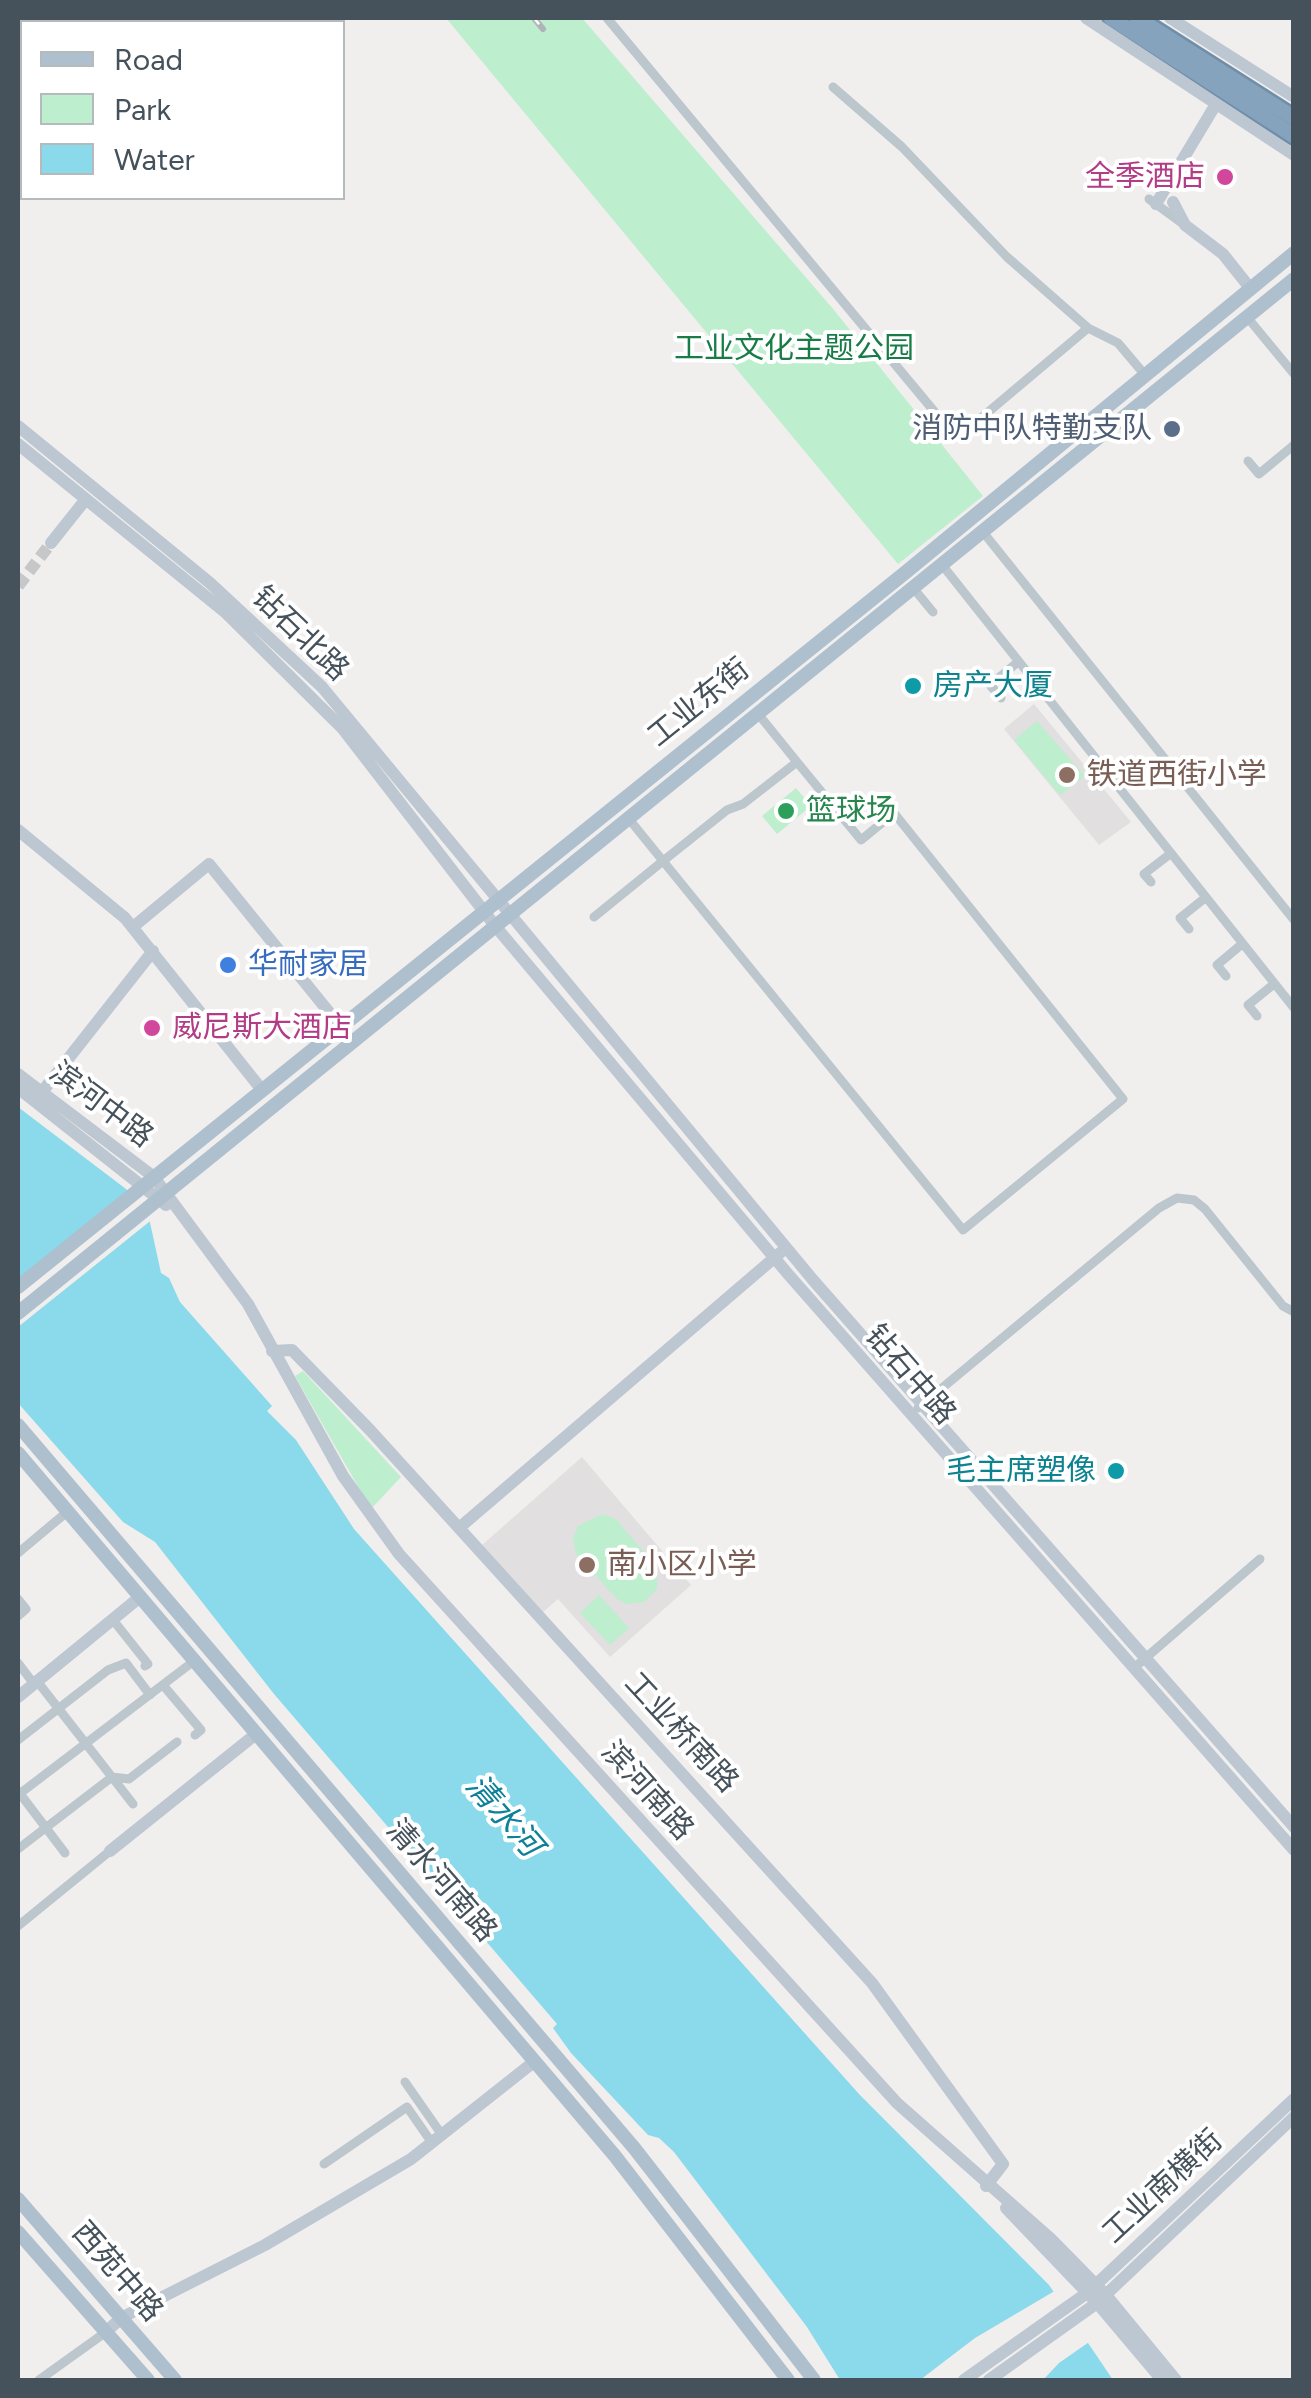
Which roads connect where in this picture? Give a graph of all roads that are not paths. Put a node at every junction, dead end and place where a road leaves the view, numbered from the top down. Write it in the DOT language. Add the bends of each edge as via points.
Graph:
graph roads {
  1 [pos="607,18"];
  2 [pos="1086,18"];
  3 [pos="1112,18"];
  4 [pos="1138,18"];
  5 [pos="1170,18"];
  6 [pos="833,87"];
  7 [pos="1294,97"];
  8 [pos="1216,104"];
  9 [pos="1294,118"];
  10 [pos="1201,128"];
  11 [pos="1294,136"];
  12 [pos="1202,144"];
  13 [pos="1294,155"];
  14 [pos="1152,202"];
  15 [pos="1172,202"];
  16 [pos="1185,224"];
  17 [pos="1294,253"];
  18 [pos="1294,279"];
  19 [pos="1250,288"];
  20 [pos="1247,318"];
  21 [pos="1088,328"];
  22 [pos="1174,351"];
  23 [pos="1186,366"];
  24 [pos="1294,374"];
  25 [pos="1145,375"];
  26 [pos="1123,393"];
  27 [pos="1135,408"];
  28 [pos="18,426"];
  29 [pos="18,444"];
  30 [pos="1294,445"];
  31 [pos="1248,461"];
  32 [pos="86,499"];
  33 [pos="983,532"];
  34 [pos="51,543"];
  35 [pos="942,566"];
  36 [pos="914,589"];
  37 [pos="933,612"];
  38 [pos="1018,662"];
  39 [pos="1001,698"];
  40 [pos="759,714"];
  41 [pos="797,762"];
  42 [pos="629,819"];
  43 [pos="18,830"];
  44 [pos="1170,854"];
  45 [pos="663,861"];
  46 [pos="1151,882"];
  47 [pos="1205,898"];
  48 [pos="498,900"];
  49 [pos="485,912"];
  50 [pos="510,916"];
  51 [pos="594,917"];
  52 [pos="1294,920"];
  53 [pos="132,927"];
  54 [pos="496,927"];
  55 [pos="1189,929"];
  56 [pos="1242,944"];
  57 [pos="153,950"];
  58 [pos="1226,976"];
  59 [pos="1274,984"];
  60 [pos="1294,1008"];
  61 [pos="1257,1016"];
  62 [pos="341,1026"];
  63 [pos="18,1074"];
  64 [pos="18,1088"];
  65 [pos="262,1090"];
  66 [pos="42,1092"];
  67 [pos="145,1184"];
  68 [pos="159,1200"];
  69 [pos="787,1248"];
  70 [pos="775,1258"];
  71 [pos="18,1287"];
  72 [pos="1294,1312"];
  73 [pos="18,1313"];
  74 [pos="272,1351"];
  75 [pos="917,1410"];
  76 [pos="18,1425"];
  77 [pos="18,1453"];
  78 [pos="67,1512"];
  79 [pos="459,1528"];
  80 [pos="18,1553"];
  81 [pos="1260,1559"];
  82 [pos="18,1598"];
  83 [pos="140,1598"];
  84 [pos="18,1616"];
  85 [pos="112,1620"];
  86 [pos="194,1661"];
  87 [pos="18,1663"];
  88 [pos="1139,1664"];
  89 [pos="145,1666"];
  90 [pos="36,1682"];
  91 [pos="163,1685"];
  92 [pos="150,1695"];
  93 [pos="18,1697"];
  94 [pos="58,1708"];
  95 [pos="256,1734"];
  96 [pos="194,1735"];
  97 [pos="18,1740"];
  98 [pos="177,1742"];
  99 [pos="86,1743"];
  100 [pos="112,1777"];
  101 [pos="18,1793"];
  102 [pos="134,1804"];
  103 [pos="1294,1827"];
  104 [pos="46,1828"];
  105 [pos="18,1849"];
  106 [pos="1294,1850"];
  107 [pos="110,1851"];
  108 [pos="65,1853"];
  109 [pos="18,1926"];
  110 [pos="535,2061"];
  111 [pos="406,2082"];
  112 [pos="1294,2099"];
  113 [pos="1294,2117"];
  114 [pos="437,2139"];
  115 [pos="324,2164"];
  116 [pos="986,2186"];
  117 [pos="18,2199"];
  118 [pos="18,2232"];
  119 [pos="1096,2294"];
  120 [pos="1068,2314"];
  121 [pos="122,2318"];
  122 [pos="106,2332"];
  123 [pos="39,2380"];
  124 [pos="148,2380"];
  125 [pos="176,2380"];
  126 [pos="788,2380"];
  127 [pos="814,2380"];
  128 [pos="964,2380"];
  129 [pos="989,2380"];
  130 [pos="1162,2380"];
  131 [pos="1176,2380"];
  1 -- 21 [label="street" via="953,434 962,434"];
  2 -- 8 [label="main road"];
  3 -- 11 [label="highway"];
  4 -- 9 [label="highway"];
  5 -- 7 [label="main road"];
  6 -- 21 [label="street"];
  8 -- 10 [label="main road"];
  8 -- 13 [label="main road"];
  10 -- 12 [label="main road"];
  10 -- 14 [label="main road"];
  14 -- 16 [label="street"];
  15 -- 16 [label="main road"];
  16 -- 19 [label="main road" via="1223,254"];
  17 -- 19 [label="main road, 工业东街"];
  18 -- 20 [label="main road, 工业东街"];
  19 -- 22 [label="main road, 工业东街"];
  20 -- 23 [label="main road, 工业东街"];
  20 -- 24 [label="street"];
  21 -- 25 [label="street" via="1118,343"];
  22 -- 23 [label="main road"];
  22 -- 25 [label="main road, 工业东街"];
  23 -- 27 [label="main road, 工业东街"];
  25 -- 26 [label="main road, 工业东街"];
  26 -- 27 [label="main road"];
  26 -- 48 [label="main road, 工业东街"];
  27 -- 33 [label="main road, 工业东街"];
  28 -- 48 [label="main road, 钻石北路" via="295,660"];
  29 -- 32 [label="main road, 钻石北路"];
  30 -- 31 [label="street" via="1259,474"];
  32 -- 34 [label="main road"];
  32 -- 49 [label="main road, 钻石北路" via="300,684 343,729"];
  33 -- 35 [label="main road, 工业东街"];
  33 -- 52 [label="street"];
  35 -- 36 [label="main road, 工业东街"];
  35 -- 38 [label="street"];
  36 -- 37 [label="street"];
  36 -- 40 [label="main road, 工业东街"];
  38 -- 39 [label="street" via="990,685"];
  38 -- 44 [label="street"];
  40 -- 41 [label="street"];
  40 -- 42 [label="main road, 工业东街"];
  41 -- 45 [label="street"];
  41 -- 45 [label="street" via="861,840 894,813 1123,1099 964,1230"];
  42 -- 45 [label="street"];
  42 -- 50 [label="main road, 工业东街"];
  43 -- 53 [label="main road"];
  44 -- 46 [label="street" via="1144,874"];
  44 -- 47 [label="street"];
  45 -- 51 [label="street"];
  47 -- 55 [label="street" via="1180,918"];
  47 -- 56 [label="street"];
  48 -- 49 [label="main road, 工业东街"];
  48 -- 50 [label="main road, 钻石北路"];
  49 -- 54 [label="main road, 钻石北路"];
  49 -- 62 [label="main road, 工业东街"];
  50 -- 54 [label="main road, 工业东街"];
  50 -- 69 [label="main road, 钻石中路"];
  53 -- 57 [label="main road"];
  53 -- 62 [label="main road" via="209,864"];
  54 -- 68 [label="main road, 工业东街"];
  54 -- 70 [label="main road, 钻石中路"];
  56 -- 58 [label="street" via="1217,965"];
  56 -- 59 [label="street"];
  57 -- 65 [label="main road"];
  57 -- 66 [label="main road"];
  59 -- 60 [label="street"];
  59 -- 61 [label="street" via="1248,1006"];
  62 -- 65 [label="main road, 工业东街"];
  63 -- 66 [label="main road, 滨河中路"];
  64 -- 67 [label="main road, 滨河中路"];
  65 -- 67 [label="main road, 工业东街"];
  66 -- 67 [label="main road, 滨河中路"];
  67 -- 68 [label="main road, 滨河南路"];
  67 -- 71 [label="main road, 工业东街"];
  68 -- 73 [label="main road, 工业东街"];
  68 -- 74 [label="main road, 滨河南路"];
  69 -- 70 [label="main road"];
  69 -- 75 [label="main road, 钻石中路"];
  70 -- 75 [label="main road, 钻石中路"];
  70 -- 79 [label="main road"];
  72 -- 75 [label="street" via="1205,1210 1177,1198"];
  74 -- 79 [label="main road, 工业桥南路" via="292,1350"];
  74 -- 116 [label="main road, 滨河南路" via="344,1476 399,1554 897,2104"];
  75 -- 88 [label="main road, 钻石中路"];
  76 -- 127 [label="main road, 清水河南路" via="635,2150"];
  77 -- 78 [label="main road, 清水河南路"];
  78 -- 80 [label="street"];
  78 -- 83 [label="main road, 清水河南路"];
  79 -- 116 [label="main road, 工业桥南路" via="872,1983 1003,2164"];
  81 -- 88 [label="street"];
  82 -- 84 [label="street" via="26,1609"];
  83 -- 85 [label="main road"];
  83 -- 86 [label="main road, 清水河南路"];
  85 -- 89 [label="street"];
  85 -- 90 [label="main road"];
  86 -- 91 [label="street"];
  86 -- 95 [label="main road, 清水河南路"];
  87 -- 90 [label="street"];
  88 -- 103 [label="main road, 钻石中路"];
  88 -- 106 [label="main road, 钻石中路"];
  90 -- 93 [label="main road"];
  90 -- 94 [label="street"];
  91 -- 92 [label="street"];
  91 -- 96 [label="street" via="201,1730"];
  92 -- 94 [label="street" via="126,1664"];
  92 -- 99 [label="street"];
  94 -- 97 [label="street"];
  94 -- 99 [label="street"];
  95 -- 107 [label="main road"];
  95 -- 110 [label="main road, 清水河南路"];
  98 -- 100 [label="street" via="128,1779"];
  99 -- 100 [label="street"];
  99 -- 101 [label="street"];
  100 -- 102 [label="street"];
  100 -- 104 [label="street"];
  101 -- 104 [label="street"];
  104 -- 105 [label="street"];
  104 -- 108 [label="street"];
  107 -- 109 [label="street"];
  110 -- 114 [label="main road"];
  110 -- 126 [label="main road, 清水河南路"];
  111 -- 114 [label="street"];
  112 -- 119 [label="main road, 工业南横街"];
  113 -- 119 [label="main road, 工业南横街"];
  114 -- 115 [label="street" via="408,2107"];
  114 -- 121 [label="main road" via="266,2245"];
  116 -- 119 [label="main road, 滨河南路"];
  117 -- 121 [label="main road, 西苑中路"];
  118 -- 122 [label="main road, 西苑中路"];
  119 -- 120 [label="main road, 工业南横街"];
  119 -- 130 [label="main road, 滨河南路"];
  119 -- 131 [label="main road, 滨河南路"];
  120 -- 128 [label="main road"];
  120 -- 129 [label="main road"];
  121 -- 122 [label="main road"];
  121 -- 125 [label="main road, 西苑中路"];
  122 -- 123 [label="street"];
  122 -- 124 [label="main road, 西苑中路"];
}
